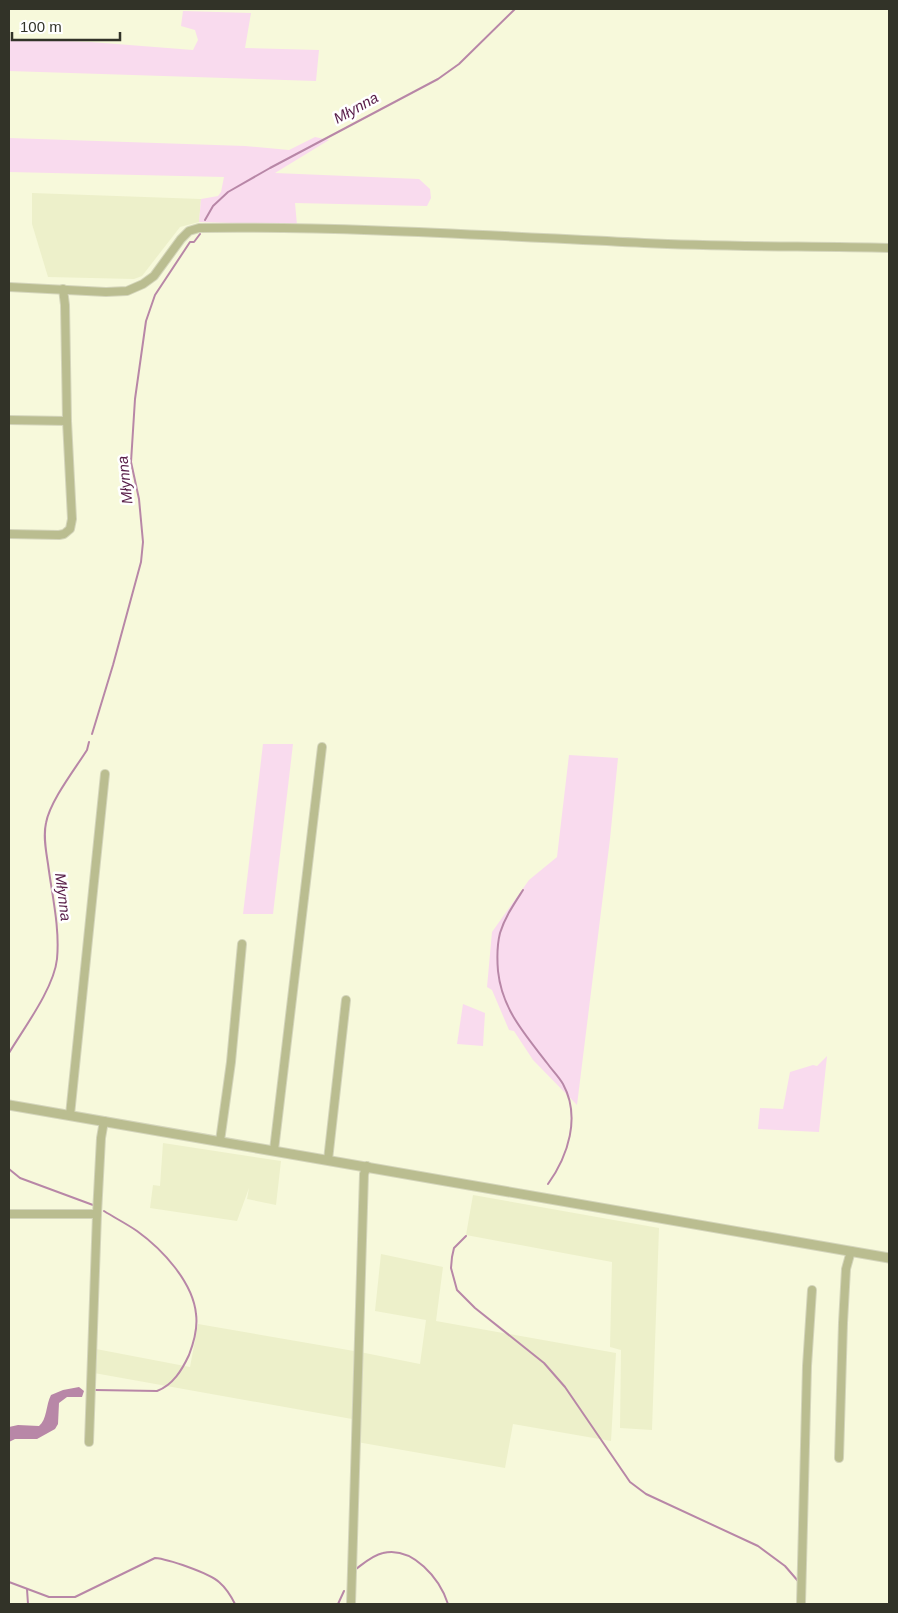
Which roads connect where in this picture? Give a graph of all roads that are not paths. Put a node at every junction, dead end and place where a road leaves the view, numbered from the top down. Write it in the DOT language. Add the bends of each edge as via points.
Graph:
graph roads {
  1 [pos="889,248"];
  2 [pos="9,287"];
  3 [pos="63,289"];
  4 [pos="9,420"];
  5 [pos="67,421"];
  6 [pos="9,534"];
  7 [pos="322,746"];
  8 [pos="105,774"];
  9 [pos="242,944"];
  10 [pos="346,1000"];
  11 [pos="9,1105"];
  12 [pos="70,1115"];
  13 [pos="104,1121"];
  14 [pos="220,1141"];
  15 [pos="274,1150"];
  16 [pos="328,1160"];
  17 [pos="367,1166"];
  18 [pos="9,1214"];
  19 [pos="97,1214"];
  20 [pos="851,1251"];
  21 [pos="889,1258"];
  22 [pos="812,1290"];
  23 [pos="89,1442"];
  24 [pos="839,1458"];
  25 [pos="351,1604"];
  26 [pos="801,1604"];
  1 -- 3 [label="street" via="721,246 279,227 200,228 189,231 181,239 154,276 127,291"];
  2 -- 3 [label="street"];
  3 -- 5 [label="street"];
  4 -- 5 [label="street"];
  5 -- 6 [label="street" via="70,529 59,536"];
  7 -- 15 [label="street"];
  8 -- 12 [label="street"];
  9 -- 14 [label="street"];
  10 -- 16 [label="street"];
  11 -- 12 [label="street"];
  12 -- 13 [label="street"];
  13 -- 14 [label="street"];
  13 -- 19 [label="street"];
  14 -- 15 [label="street"];
  15 -- 16 [label="street"];
  16 -- 17 [label="street"];
  17 -- 20 [label="street"];
  17 -- 25 [label="street" via="364,1174"];
  18 -- 19 [label="street"];
  19 -- 23 [label="street"];
  20 -- 21 [label="street"];
  20 -- 24 [label="street" via="846,1269 842,1323"];
  22 -- 26 [label="street"];
}
